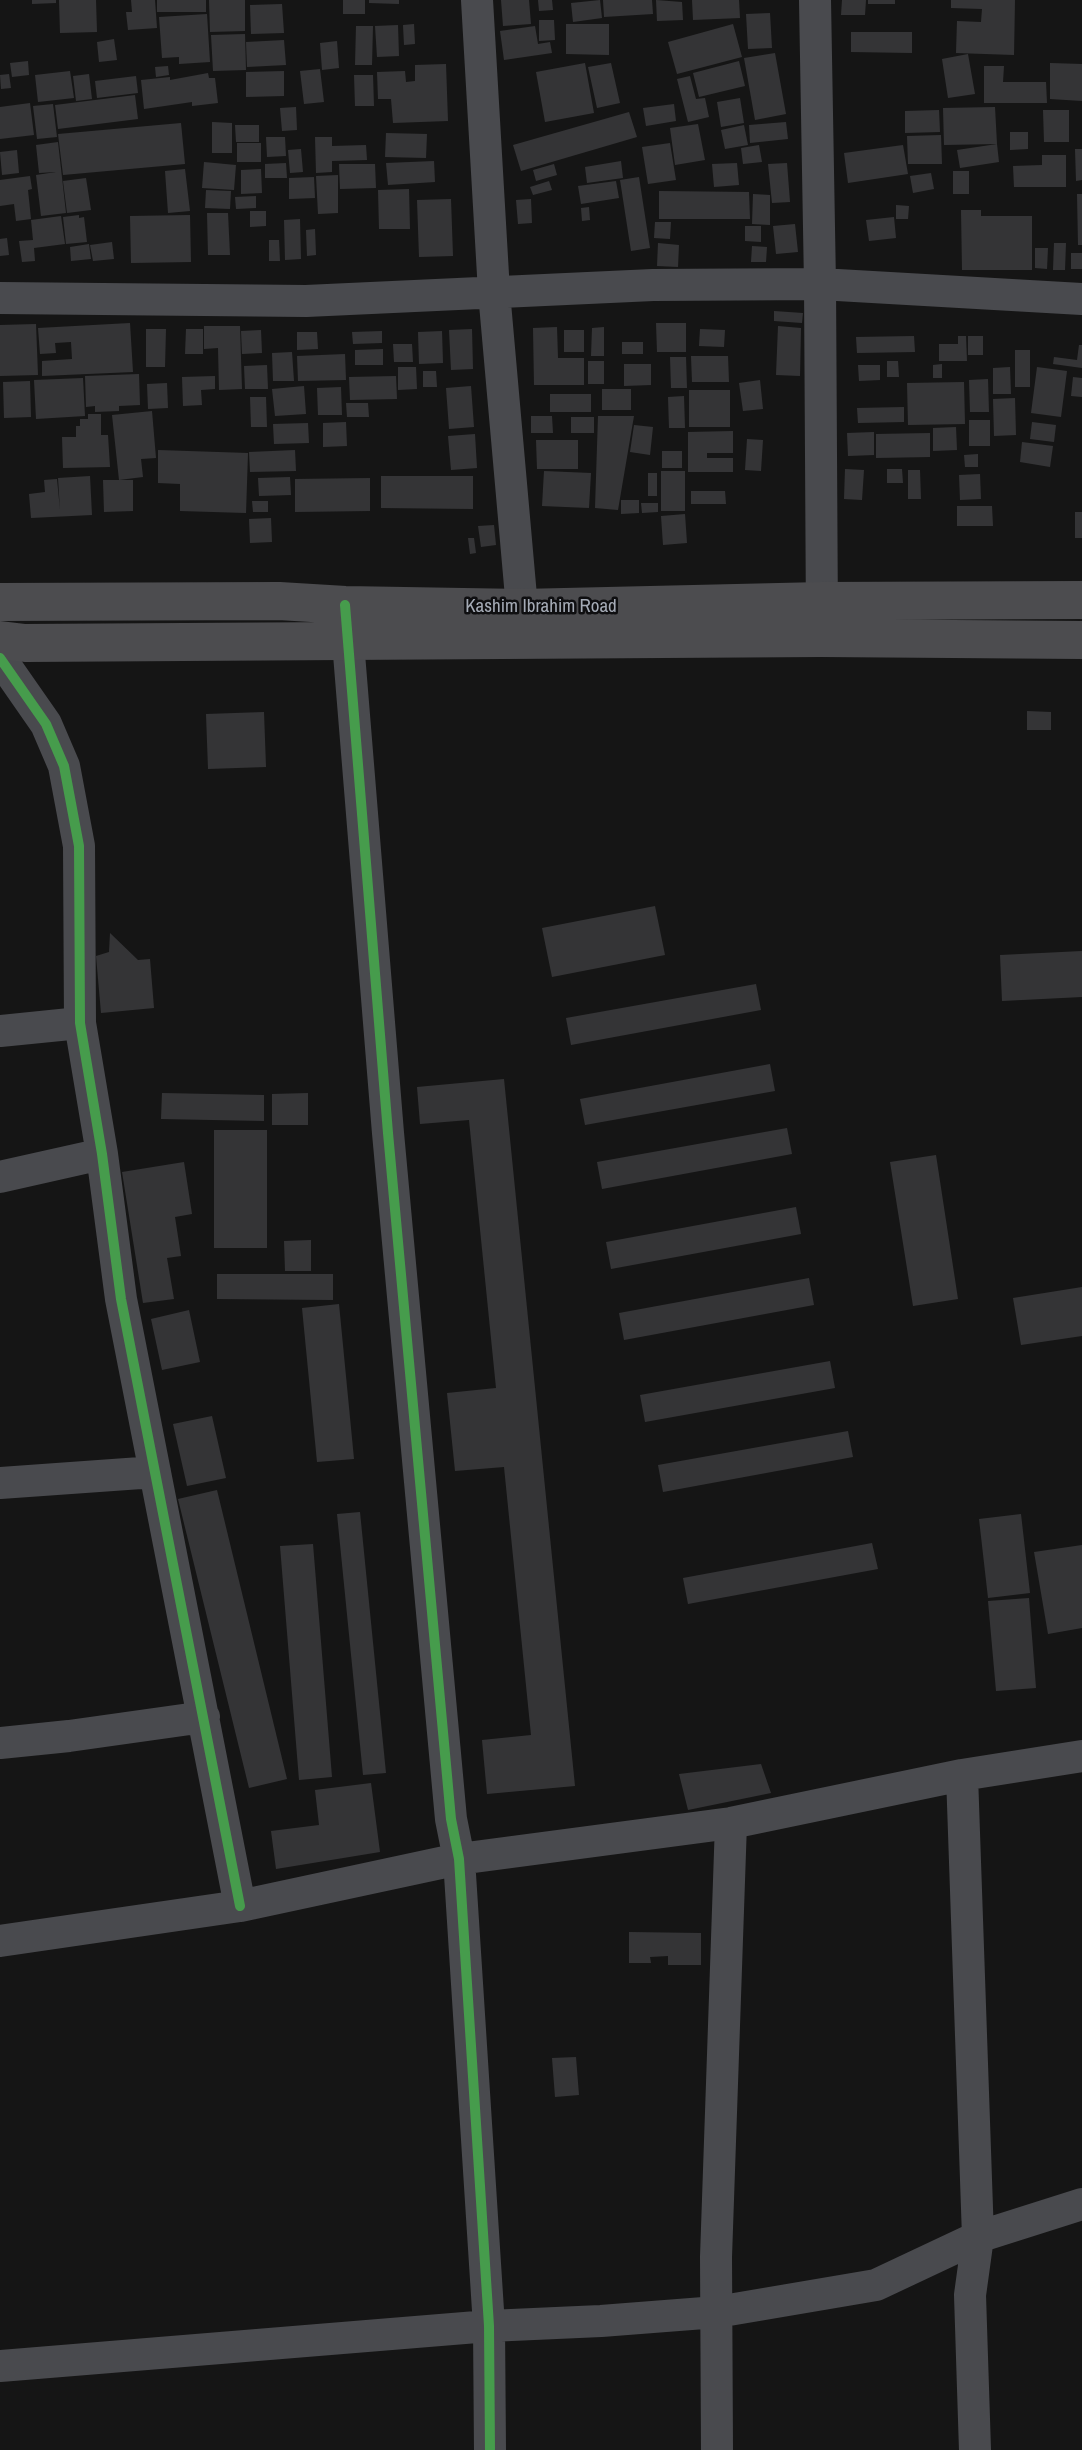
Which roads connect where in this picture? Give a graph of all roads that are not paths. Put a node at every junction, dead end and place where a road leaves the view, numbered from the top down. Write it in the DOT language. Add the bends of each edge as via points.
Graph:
graph roads {
  1 [pos="477,0"];
  2 [pos="815,0"];
  3 [pos="820,284"];
  4 [pos="494,292"];
  5 [pos="0,298"];
  6 [pos="1082,299"];
  7 [pos="1082,600"];
  8 [pos="0,602"];
  9 [pos="345,605"];
  10 [pos="522,608"];
  11 [pos="822,620"];
  12 [pos="0,640"];
  13 [pos="1082,640"];
  14 [pos="349,642"];
  15 [pos="0,658"];
  16 [pos="80,1023"];
  17 [pos="0,1031"];
  18 [pos="102,1154"];
  19 [pos="0,1177"];
  20 [pos="155,1472"];
  21 [pos="0,1483"];
  22 [pos="204,1717"];
  23 [pos="0,1743"];
  24 [pos="1082,1756"];
  25 [pos="962,1775"];
  26 [pos="731,1823"];
  27 [pos="459,1859"];
  28 [pos="240,1906"];
  29 [pos="0,1941"];
  30 [pos="1082,2204"];
  31 [pos="978,2237"];
  32 [pos="717,2312"];
  33 [pos="489,2326"];
  34 [pos="0,2366"];
  35 [pos="490,2450"];
  36 [pos="717,2450"];
  37 [pos="975,2450"];
  1 -- 4 [label="street"];
  2 -- 3 [label="street"];
  3 -- 4 [label="street"];
  3 -- 6 [label="street"];
  3 -- 11 [label="street"];
  4 -- 5 [label="street" via="306,301"];
  4 -- 10 [label="street"];
  7 -- 11 [label="highway, Kashim Ibrahim Road"];
  8 -- 9 [label="highway, Kashim Ibrahim Road"];
  9 -- 10 [label="highway, Kashim Ibrahim Road"];
  9 -- 14 [label="street"];
  10 -- 11 [label="highway, Kashim Ibrahim Road"];
  11 -- 13 [label="highway, Kashim Ibrahim Road"];
  11 -- 14 [label="highway, Kashim Ibrahim Road"];
  12 -- 14 [label="highway, Kashim Ibrahim Road"];
  14 -- 27 [label="street" via="387,1133 450,1805"];
  15 -- 16 [label="street" via="46,724 64,766 79,846"];
  16 -- 17 [label="street"];
  16 -- 18 [label="street"];
  18 -- 19 [label="street"];
  18 -- 20 [label="street" via="121,1298"];
  20 -- 21 [label="street"];
  20 -- 22 [label="street"];
  22 -- 23 [label="street"];
  22 -- 28 [label="street"];
  24 -- 25 [label="street"];
  25 -- 26 [label="street"];
  25 -- 31 [label="street"];
  26 -- 27 [label="street"];
  26 -- 32 [label="street"];
  27 -- 28 [label="street"];
  27 -- 33 [label="street"];
  28 -- 29 [label="street"];
  30 -- 31 [label="street"];
  31 -- 32 [label="street" via="877,2285"];
  31 -- 37 [label="street" via="970,2295"];
  32 -- 33 [label="street"];
  32 -- 36 [label="street"];
  33 -- 34 [label="street"];
  33 -- 35 [label="street"];
}
